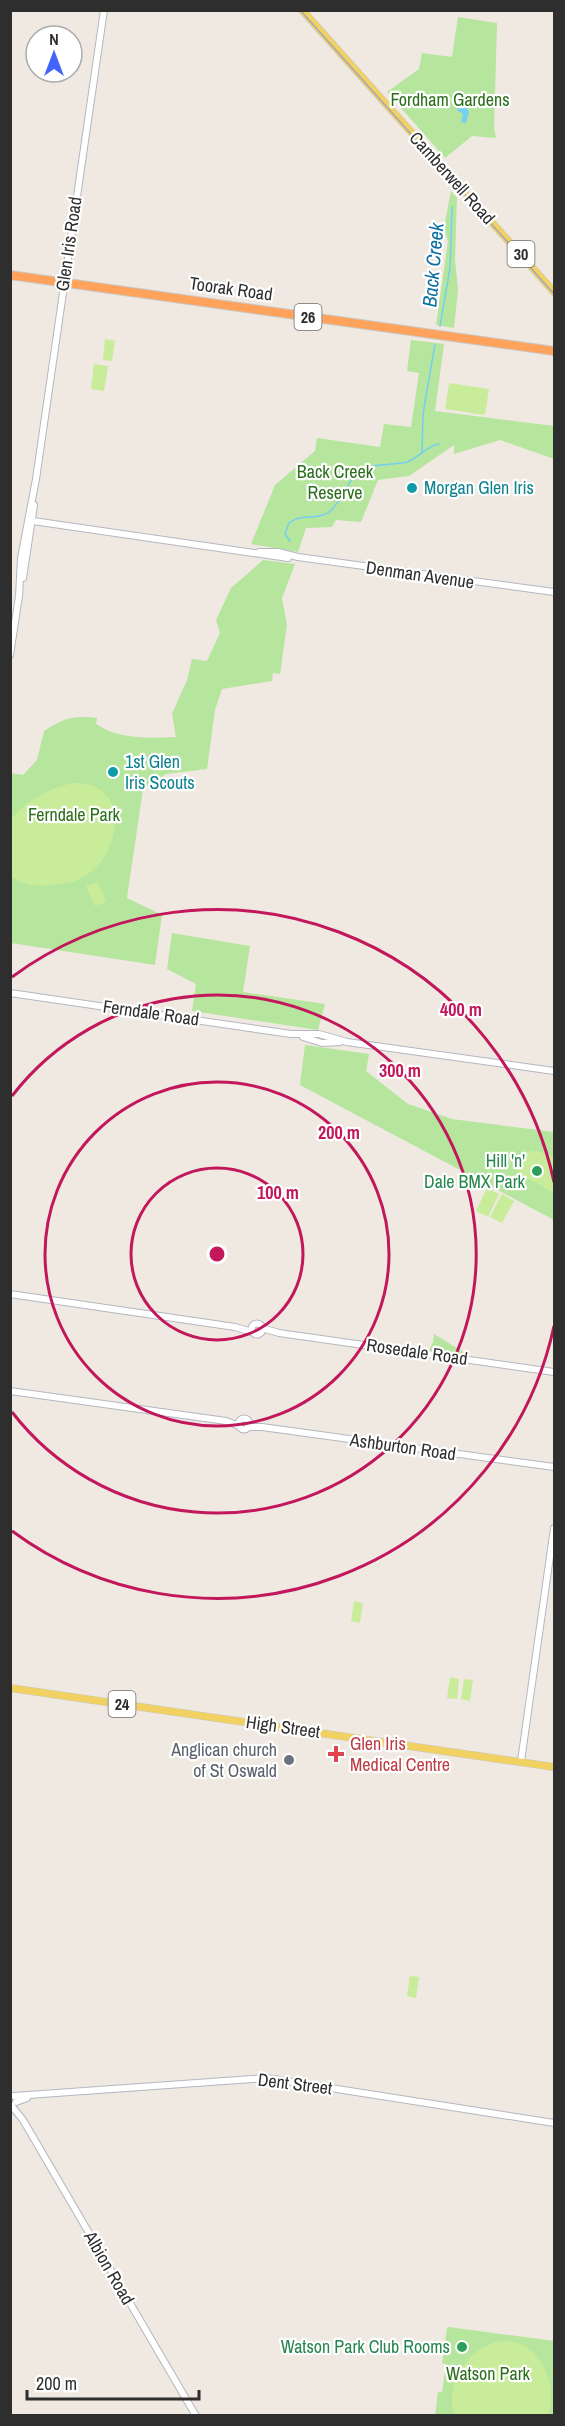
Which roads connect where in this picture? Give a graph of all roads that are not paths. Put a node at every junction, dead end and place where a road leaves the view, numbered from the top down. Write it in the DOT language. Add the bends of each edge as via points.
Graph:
graph roads {
  1 [pos="104,10"];
  2 [pos="302,10"];
  3 [pos="10,275"];
  4 [pos="63,282"];
  5 [pos="555,292"];
  6 [pos="555,351"];
  7 [pos="36,479"];
  8 [pos="29,513"];
  9 [pos="33,521"];
  10 [pos="24,539"];
  11 [pos="555,594"];
  12 [pos="19,596"];
  13 [pos="10,655"];
  14 [pos="10,993"];
  15 [pos="555,1071"];
  16 [pos="10,1294"];
  17 [pos="555,1372"];
  18 [pos="10,1391"];
  19 [pos="555,1469"];
  20 [pos="555,1528"];
  21 [pos="10,1688"];
  22 [pos="521,1761"];
  23 [pos="555,1767"];
  24 [pos="13,2100"];
  25 [pos="555,2123"];
  26 [pos="196,2415"];
  1 -- 4 [label="street, Glen Iris Road"];
  2 -- 5 [label="main road, Camberwell Road / 30"];
  3 -- 4 [label="highway, Toorak Road / 26"];
  4 -- 6 [label="highway, Toorak Road / 26"];
  4 -- 7 [label="street, Glen Iris Road"];
  7 -- 8 [label="street, Glen Iris Road"];
  7 -- 9 [label="street, Glen Iris Road"];
  8 -- 9 [label="street"];
  8 -- 10 [label="street, Glen Iris Road"];
  9 -- 10 [label="street"];
  9 -- 11 [label="street, Denman Avenue" via="273,551"];
  9 -- 12 [label="street, Glen Iris Road"];
  10 -- 12 [label="street, Glen Iris Road"];
  12 -- 13 [label="street, Glen Iris Road"];
  14 -- 15 [label="street, Ferndale Road" via="291,1034 319,1034 347,1042"];
  16 -- 17 [label="street, Rosedale Road" via="252,1329 257,1335 262,1331 279,1333"];
  18 -- 19 [label="street, Ashburton Road" via="239,1423 243,1429 248,1424"];
  20 -- 22 [label="street"];
  21 -- 22 [label="main road, High Street / 24"];
  22 -- 23 [label="main road, High Street / 24"];
  24 -- 25 [label="street, Dent Street" via="263,2078"];
  24 -- 26 [label="street, Albion Road"];
}
